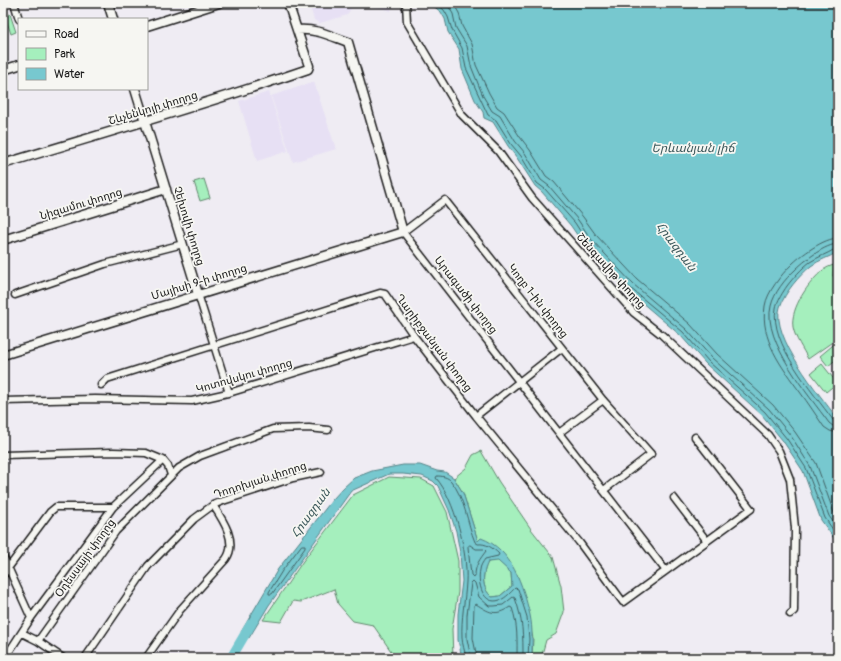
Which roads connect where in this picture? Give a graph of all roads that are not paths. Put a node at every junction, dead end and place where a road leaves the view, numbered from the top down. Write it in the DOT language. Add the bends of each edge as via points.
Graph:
graph roads {
  1 [pos="14,3"];
  2 [pos="108,3"];
  3 [pos="219,3"];
  4 [pos="288,3"];
  5 [pos="406,3"];
  6 [pos="19,18"];
  7 [pos="113,18"];
  8 [pos="148,26"];
  9 [pos="297,30"];
  10 [pos="18,65"];
  11 [pos="3,70"];
  12 [pos="135,90"];
  13 [pos="145,122"];
  14 [pos="3,164"];
  15 [pos="166,189"];
  16 [pos="402,232"];
  17 [pos="3,240"];
  18 [pos="183,244"];
  19 [pos="198,294"];
  20 [pos="15,295"];
  21 [pos="414,336"];
  22 [pos="214,344"];
  23 [pos="562,348"];
  24 [pos="3,355"];
  25 [pos="520,382"];
  26 [pos="101,385"];
  27 [pos="229,393"];
  28 [pos="3,400"];
  29 [pos="603,400"];
  30 [pos="476,416"];
  31 [pos="328,430"];
  32 [pos="559,433"];
  33 [pos="696,437"];
  34 [pos="3,455"];
  35 [pos="163,460"];
  36 [pos="321,472"];
  37 [pos="171,475"];
  38 [pos="604,490"];
  39 [pos="674,498"];
  40 [pos="214,503"];
  41 [pos="113,507"];
  42 [pos="707,540"];
  43 [pos="3,556"];
  44 [pos="8,568"];
  45 [pos="666,571"];
  46 [pos="3,574"];
  47 [pos="790,614"];
  48 [pos="31,618"];
  49 [pos="22,632"];
  50 [pos="38,641"];
  51 [pos="5,658"];
  52 [pos="63,658"];
  53 [pos="85,658"];
  54 [pos="146,658"];
  1 -- 6 [label="street"];
  2 -- 7 [label="street"];
  3 -- 8 [label="street"];
  4 -- 9 [label="street"];
  5 -- 47 [label="street, Շենգավիթ փողոց" via="407,22 462,115 498,151 532,198 634,313 662,334 768,435 780,451 790,479 795,528 794,611"];
  9 -- 13 [label="street, Շևչենկոյի փողոց" via="308,69"];
  9 -- 16 [label="street, Արագածի փողոց" via="314,30 348,42"];
  10 -- 11 [label="street"];
  12 -- 13 [label="street, Չեխովի փողոց"];
  13 -- 14 [label="street, Շևչենկոյի փողոց"];
  13 -- 15 [label="street, Չեխովի փողոց"];
  15 -- 17 [label="street, Նիզամու փողոց"];
  15 -- 18 [label="street, Չեխովի փողոց"];
  16 -- 19 [label="street, Մայիսի 9-ի փողոց"];
  16 -- 23 [label="street, Կողբ 1-ին փողոց" via="445,200"];
  16 -- 25 [label="street, Արագածի փողոց"];
  18 -- 19 [label="street, Չեխովի փողոց"];
  18 -- 20 [label="street" via="105,264"];
  19 -- 22 [label="street, Չեխովի փողոց"];
  19 -- 24 [label="street, Մայիսի 9-ի փողոց"];
  21 -- 22 [label="street, Ղարիբջանյան փողոց" via="385,294 380,293"];
  21 -- 27 [label="street, Կոտովսկու փողոց"];
  21 -- 30 [label="street, Ղարիբջանյան փողոց"];
  22 -- 26 [label="street, Ղարիբջանյան փողոց" via="107,379"];
  22 -- 27 [label="street, Չեխովի փողոց"];
  23 -- 25 [label="street"];
  23 -- 29 [label="street, Կողբ 1-ին փողոց"];
  25 -- 30 [label="street"];
  25 -- 32 [label="street, Արագածի փողոց"];
  27 -- 28 [label="street, Կոտովսկու փողոց" via="192,401 95,398"];
  29 -- 32 [label="street"];
  29 -- 38 [label="street, Կողբ 1-ին փողոց" via="651,454"];
  30 -- 45 [label="street, Ղարիբջանյան փողոց" via="579,542 623,602"];
  31 -- 37 [label="street, Օդեսսայի փողոց" via="273,429 200,456"];
  32 -- 38 [label="street, Արագածի փողոց"];
  33 -- 42 [label="street" via="751,508"];
  34 -- 35 [label="street" via="139,453"];
  35 -- 37 [label="street"];
  35 -- 41 [label="street, Օդեսսայի փողոց"];
  36 -- 40 [label="street, Դոդոխյան փողոց" via="293,478"];
  37 -- 50 [label="street, Օդեսսայի փողոց" via="116,531"];
  38 -- 45 [label="street, Արագածի փողոց"];
  39 -- 42 [label="street"];
  40 -- 53 [label="street, Դոդոխյան փողոց" via="194,519 148,566"];
  40 -- 54 [label="street" via="230,542 226,560 180,610"];
  41 -- 44 [label="street" via="56,507"];
  41 -- 48 [label="street, Օդեսսայի փողոց"];
  42 -- 45 [label="street"];
  43 -- 44 [label="street"];
  44 -- 46 [label="street"];
  44 -- 48 [label="street"];
  48 -- 49 [label="street, Օդեսսայի փողոց"];
  49 -- 50 [label="street"];
  49 -- 51 [label="street, Օդեսսայի փողոց"];
  50 -- 52 [label="street"];
}
